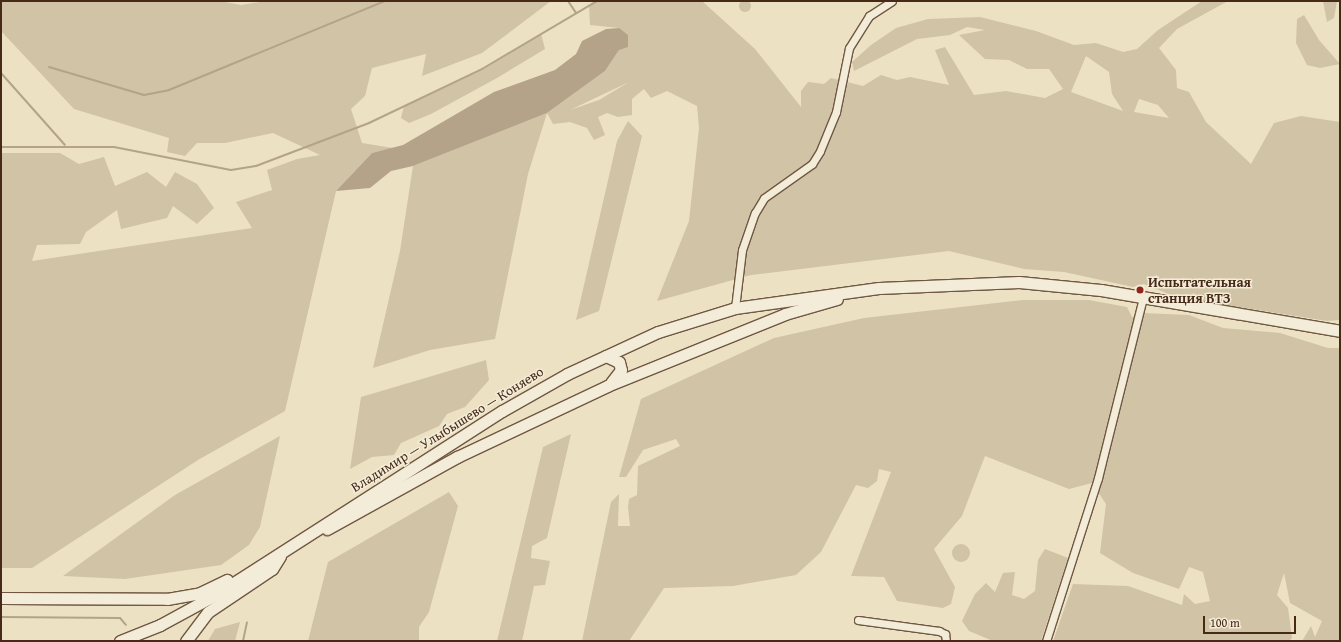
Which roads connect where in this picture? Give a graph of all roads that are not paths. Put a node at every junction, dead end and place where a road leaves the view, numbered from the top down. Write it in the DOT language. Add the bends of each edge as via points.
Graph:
graph roads {
  1 [pos="892,1"];
  2 [pos="914,285"];
  3 [pos="1143,297"];
  4 [pos="735,308"];
  5 [pos="1340,331"];
  6 [pos="606,356"];
  7 [pos="607,386"];
  8 [pos="309,537"];
  9 [pos="281,553"];
  10 [pos="1,598"];
  11 [pos="858,620"];
  12 [pos="120,641"];
  13 [pos="186,641"];
  14 [pos="946,641"];
  15 [pos="1046,641"];
  1 -- 4 [label="street" via="869,16 849,48 836,112 812,164 764,198 755,213 742,250"];
  2 -- 3 [label="main road, Владимир — Улыбышево — Коняево" via="1019,282"];
  2 -- 4 [label="main road, Владимир — Улыбышево — Коняево"];
  2 -- 7 [label="main road, Владимир — Улыбышево — Коняево" via="839,298 785,314"];
  3 -- 5 [label="main road, Владимир — Улыбышево — Коняево"];
  3 -- 15 [label="street" via="1098,478"];
  4 -- 6 [label="main road, Владимир — Улыбышево — Коняево" via="658,332"];
  6 -- 7 [label="main road, Владимир — Улыбышево — Коняево" via="619,362 621,370"];
  6 -- 8 [label="main road, Владимир — Улыбышево — Коняево" via="502,410 343,511"];
  7 -- 8 [label="main road, Владимир — Улыбышево — Коняево" via="457,457"];
  8 -- 9 [label="main road, Владимир — Улыбышево — Коняево"];
  9 -- 10 [label="main road" via="200,592 167,599"];
  9 -- 12 [label="main road, Владимир — Улыбышево — Коняево" via="167,621"];
  9 -- 13 [label="main road" via="272,569 208,612"];
  11 -- 14 [label="street" via="940,631 945,634"];
}
